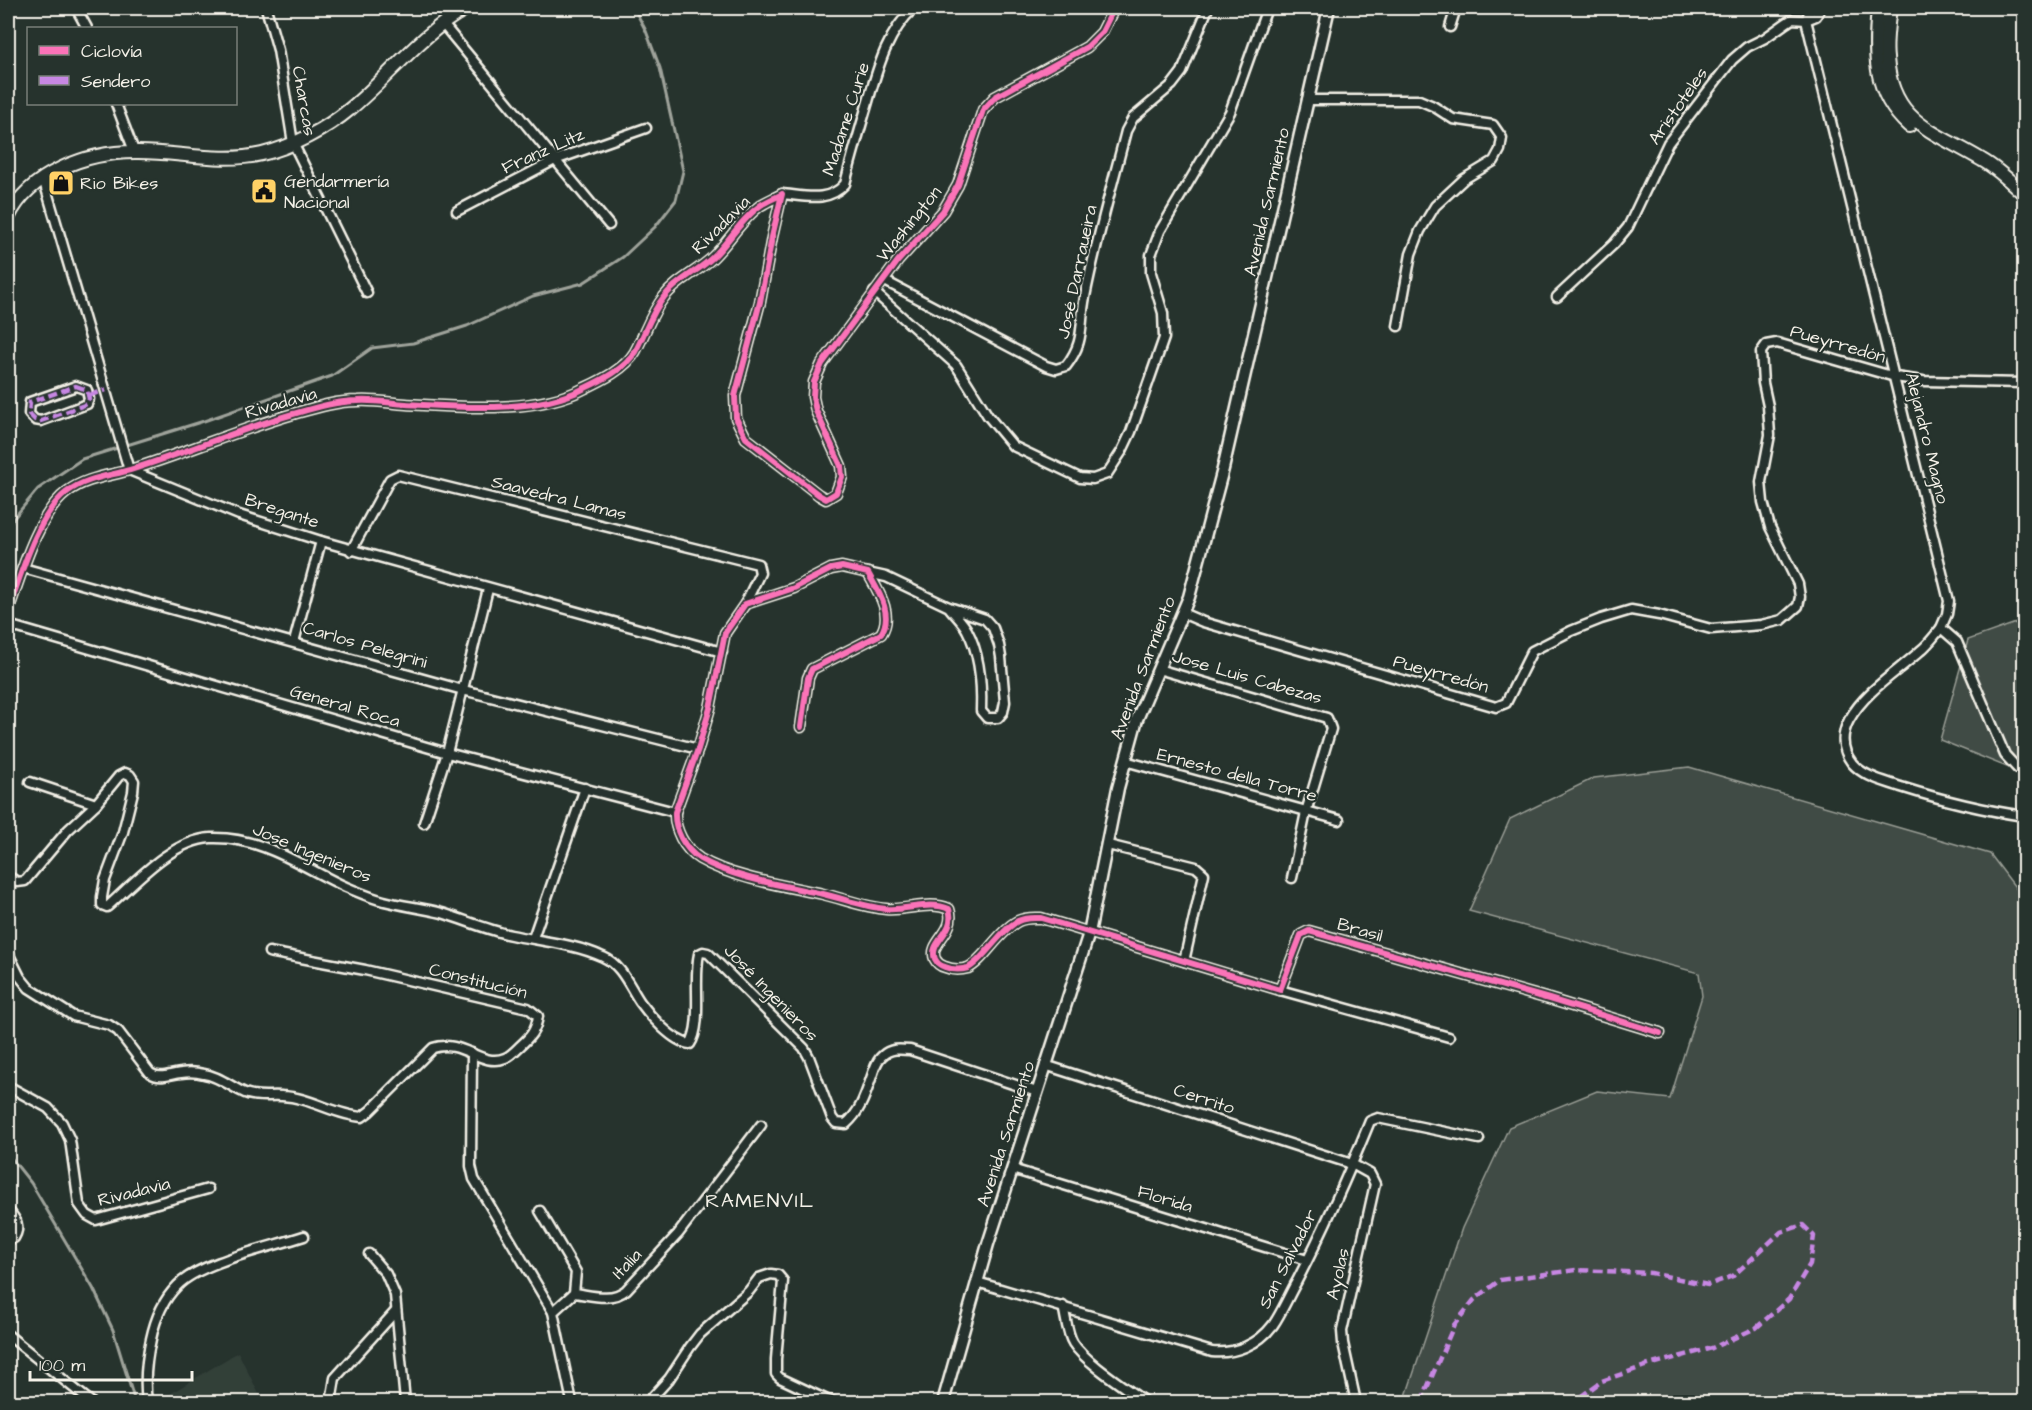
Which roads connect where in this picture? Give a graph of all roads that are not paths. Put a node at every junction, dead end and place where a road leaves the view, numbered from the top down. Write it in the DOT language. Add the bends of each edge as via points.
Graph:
graph roads {
  1 [pos="76,8"];
  2 [pos="266,8"];
  3 [pos="466,8"];
  4 [pos="914,8"];
  5 [pos="1114,8"];
  6 [pos="1208,8"];
  7 [pos="1267,8"];
  8 [pos="1329,8"];
  9 [pos="1456,8"];
  10 [pos="1811,8"];
  11 [pos="1821,8"];
  12 [pos="1878,8"];
  13 [pos="1885,8"];
  14 [pos="1890,8"];
  15 [pos="1806,20"];
  16 [pos="441,22"];
  17 [pos="86,27"];
  18 [pos="1450,27"];
  19 [pos="1889,73"];
  20 [pos="1307,100"];
  21 [pos="116,105"];
  22 [pos="646,128"];
  23 [pos="293,143"];
  24 [pos="1959,148"];
  25 [pos="134,152"];
  26 [pos="555,160"];
  27 [pos="43,178"];
  28 [pos="782,195"];
  29 [pos="2025,195"];
  30 [pos="458,211"];
  31 [pos="8,218"];
  32 [pos="609,225"];
  33 [pos="884,280"];
  34 [pos="874,292"];
  35 [pos="367,293"];
  36 [pos="1557,297"];
  37 [pos="1398,326"];
  38 [pos="1895,377"];
  39 [pos="2025,383"];
  40 [pos="106,390"];
  41 [pos="90,395"];
  42 [pos="128,465"];
  43 [pos="321,542"];
  44 [pos="351,551"];
  45 [pos="23,568"];
  46 [pos="868,573"];
  47 [pos="488,589"];
  48 [pos="745,604"];
  49 [pos="949,608"];
  50 [pos="8,611"];
  51 [pos="1182,613"];
  52 [pos="8,625"];
  53 [pos="1941,628"];
  54 [pos="294,642"];
  55 [pos="722,652"];
  56 [pos="1158,669"];
  57 [pos="463,690"];
  58 [pos="801,727"];
  59 [pos="699,748"];
  60 [pos="447,753"];
  61 [pos="1125,761"];
  62 [pos="2025,773"];
  63 [pos="30,782"];
  64 [pos="585,788"];
  65 [pos="96,804"];
  66 [pos="675,812"];
  67 [pos="1306,812"];
  68 [pos="2025,816"];
  69 [pos="1339,820"];
  70 [pos="424,823"];
  71 [pos="1108,846"];
  72 [pos="8,876"];
  73 [pos="1292,878"];
  74 [pos="1089,933"];
  75 [pos="533,938"];
  76 [pos="581,950"];
  77 [pos="269,952"];
  78 [pos="8,953"];
  79 [pos="1184,961"];
  80 [pos="1280,990"];
  81 [pos="1660,1033"];
  82 [pos="1449,1037"];
  83 [pos="472,1053"];
  84 [pos="1045,1065"];
  85 [pos="8,1086"];
  86 [pos="1037,1092"];
  87 [pos="760,1125"];
  88 [pos="1479,1139"];
  89 [pos="1352,1164"];
  90 [pos="1012,1169"];
  91 [pos="208,1190"];
  92 [pos="8,1210"];
  93 [pos="540,1211"];
  94 [pos="304,1236"];
  95 [pos="8,1239"];
  96 [pos="369,1254"];
  97 [pos="1307,1260"];
  98 [pos="977,1282"];
  99 [pos="574,1293"];
  100 [pos="1063,1306"];
  101 [pos="396,1311"];
  102 [pos="553,1312"];
  103 [pos="8,1335"];
  104 [pos="91,1402"];
  105 [pos="147,1402"];
  106 [pos="331,1402"];
  107 [pos="405,1402"];
  108 [pos="572,1402"];
  109 [pos="648,1402"];
  110 [pos="836,1402"];
  111 [pos="943,1402"];
  112 [pos="1145,1402"];
  113 [pos="1356,1402"];
  1 -- 17 [label="street"];
  2 -- 23 [label="street, Charcas" via="278,50"];
  3 -- 16 [label="main road"];
  4 -- 28 [label="street, Madame Curie" via="889,40 845,184 837,192 820,197"];
  5 -- 33 [label="street, Washington" via="1102,32 1087,47 995,97 983,110 958,185 943,211"];
  6 -- 33 [label="street, José Darraueira" via="1182,72 1132,118 1126,131 1084,299 1080,339 1066,366 1046,366"];
  7 -- 34 [label="street" via="1230,111 1150,255 1163,313 1164,338 1131,432 1107,474 1080,478 1013,446 988,417 956,365"];
  8 -- 20 [label="street, Avenida Sarmiento"];
  9 -- 18 [label="street"];
  10 -- 15 [label="street"];
  11 -- 15 [label="street, Aristoteles" via="1816,16"];
  12 -- 24 [label="main road" via="1876,64 1892,107 1916,131"];
  13 -- 19 [label="main road" via="1882,52"];
  14 -- 19 [label="main road"];
  15 -- 36 [label="street, Aristoteles" via="1792,19 1732,60 1668,143 1628,227"];
  15 -- 38 [label="street, Alejandro Magno"];
  16 -- 23 [label="main road" via="350,109"];
  16 -- 26 [label="street"];
  19 -- 24 [label="main road" via="1895,94 1909,116"];
  20 -- 37 [label="street" via="1419,100 1453,119 1493,125 1502,138 1494,161 1464,179 1435,206 1420,231 1411,254"];
  20 -- 51 [label="street, Avenida Sarmiento" via="1223,469"];
  21 -- 25 [label="street"];
  22 -- 26 [label="street, Franz Litz"];
  23 -- 25 [label="main road" via="262,154 213,159"];
  23 -- 35 [label="street, Charcas"];
  24 -- 29 [label="main road" via="1991,165"];
  25 -- 27 [label="main road" via="84,160"];
  26 -- 30 [label="street, Franz Litz"];
  26 -- 32 [label="street"];
  27 -- 31 [label="main road" via="24,194"];
  27 -- 40 [label="street"];
  28 -- 34 [label="street, Rivadavia" via="735,396 736,418 746,438 826,499 836,493 841,466 816,411 814,382 822,364"];
  28 -- 42 [label="street, Rivadavia" via="760,206 712,259 664,296 634,354 621,368 583,390 554,400 514,406 455,407 359,400 327,405"];
  33 -- 34 [label="street, Rivadavia"];
  38 -- 39 [label="street, Pueyrredón"];
  38 -- 51 [label="street, Pueyrredón" via="1777,344 1766,345 1761,352 1770,435 1761,482 1763,502 1800,597 1798,606 1782,620 1706,629 1631,610 1571,631 1532,651 1506,703 1496,707"];
  38 -- 53 [label="street, Alejandro Magno" via="1949,601"];
  40 -- 41 [label="street"];
  40 -- 42 [label="street"];
  41 -- 41 [label="street" via="84,387 76,386 36,398 30,402 29,414 41,421 87,404"];
  42 -- 43 [label="street, Bregante" via="239,515"];
  42 -- 45 [label="street, Rivadavia" via="67,492 40,528"];
  43 -- 44 [label="street, Bregante"];
  43 -- 54 [label="street"];
  44 -- 47 [label="street, Bregante"];
  44 -- 48 [label="street, Saavedra Lamas" via="390,479 398,475 758,564 760,573"];
  45 -- 50 [label="street, Rivadavia"];
  45 -- 54 [label="street, Carlos Pelegrini"];
  46 -- 48 [label="street" via="842,567 831,569 794,588"];
  46 -- 49 [label="street"];
  46 -- 58 [label="street" via="882,599 884,630 812,669"];
  47 -- 55 [label="street, Bregante"];
  47 -- 57 [label="street"];
  48 -- 55 [label="street" via="724,633"];
  49 -- 49 [label="street" via="967,629 974,649 980,671 981,711 987,718 998,718 1005,702 999,645 993,628 986,619"];
  51 -- 56 [label="street, Avenida Sarmiento"];
  52 -- 60 [label="street, General Roca"];
  53 -- 62 [label="street" via="1957,642 2005,755"];
  53 -- 68 [label="street" via="1923,649 1863,699 1848,722 1844,750 1853,764 1870,776 1959,805"];
  54 -- 57 [label="street, Carlos Pelegrini"];
  55 -- 59 [label="street"];
  56 -- 61 [label="street, Avenida Sarmiento"];
  56 -- 67 [label="street, Jose Luis Cabezas" via="1327,718 1331,729"];
  57 -- 59 [label="street, Carlos Pelegrini"];
  57 -- 60 [label="street"];
  59 -- 66 [label="street"];
  60 -- 64 [label="street, General Roca"];
  60 -- 70 [label="street"];
  61 -- 67 [label="street, Ernesto della Torre"];
  61 -- 71 [label="street, Avenida Sarmiento"];
  63 -- 65 [label="street"];
  64 -- 66 [label="street, General Roca"];
  64 -- 75 [label="street"];
  65 -- 72 [label="street, Jose Ingenieros" via="25,881 17,882"];
  65 -- 75 [label="street, Jose Ingenieros" via="118,776 130,775 133,792 102,897 102,905 107,907 156,863 189,844 209,838 231,839 255,843 383,901"];
  66 -- 74 [label="street" via="674,823 686,846 698,858 720,868 885,909 932,905 949,909 948,929 935,946 934,956 944,967 954,970 969,968 1002,933 1029,917"];
  67 -- 69 [label="street, Ernesto della Torre"];
  67 -- 73 [label="street"];
  71 -- 74 [label="street, Avenida Sarmiento"];
  71 -- 79 [label="street" via="1196,867 1204,874"];
  74 -- 79 [label="street"];
  74 -- 84 [label="street, Avenida Sarmiento"];
  75 -- 76 [label="street, Jose Ingenieros"];
  76 -- 86 [label="street, José Ingenieros" via="617,966 641,1003 663,1027 682,1043 690,1044 696,1016 696,967 699,954 708,952 804,1048 836,1123 846,1124 853,1118 877,1063 883,1055 900,1049"];
  77 -- 83 [label="street, Constitución" via="528,1008 538,1016 532,1036 507,1058 485,1059"];
  78 -- 83 [label="street, Constitución" via="29,988 73,1016 110,1025 156,1077 206,1074 247,1094 304,1100 362,1117 433,1048 455,1046"];
  79 -- 80 [label="street"];
  80 -- 81 [label="street, Brasil" via="1300,935 1309,931"];
  80 -- 82 [label="street"];
  83 -- 102 [label="street" via="474,1179"];
  84 -- 86 [label="street, Avenida Sarmiento"];
  84 -- 89 [label="street, Cerrito"];
  85 -- 91 [label="street, Rivadavia" via="48,1108 62,1123 70,1140 79,1204 96,1220"];
  86 -- 90 [label="street, Avenida Sarmiento"];
  87 -- 99 [label="street, Italia" via="678,1234 626,1290 605,1297"];
  88 -- 89 [label="street, San Salvador" via="1378,1118 1370,1121"];
  89 -- 97 [label="street, San Salvador"];
  89 -- 113 [label="street, Ayolas" via="1370,1174 1375,1184 1342,1331"];
  90 -- 97 [label="street, Florida"];
  90 -- 98 [label="street, Avenida Sarmiento"];
  92 -- 95 [label="street" via="18,1231"];
  93 -- 99 [label="street" via="576,1272"];
  94 -- 105 [label="street" via="208,1266 178,1284 154,1324 144,1384"];
  96 -- 101 [label="street" via="386,1274 396,1295"];
  97 -- 100 [label="street, San Salvador" via="1272,1326 1246,1347 1227,1353 1212,1352"];
  98 -- 100 [label="street, San Salvador"];
  98 -- 111 [label="street, Avenida Sarmiento"];
  99 -- 102 [label="street"];
  100 -- 112 [label="street" via="1077,1349"];
  101 -- 106 [label="street" via="335,1378"];
  101 -- 107 [label="street"];
  102 -- 108 [label="street"];
  103 -- 104 [label="street"];
  109 -- 110 [label="street" via="700,1335 759,1278 771,1274 783,1281 776,1374 826,1401"];
}
